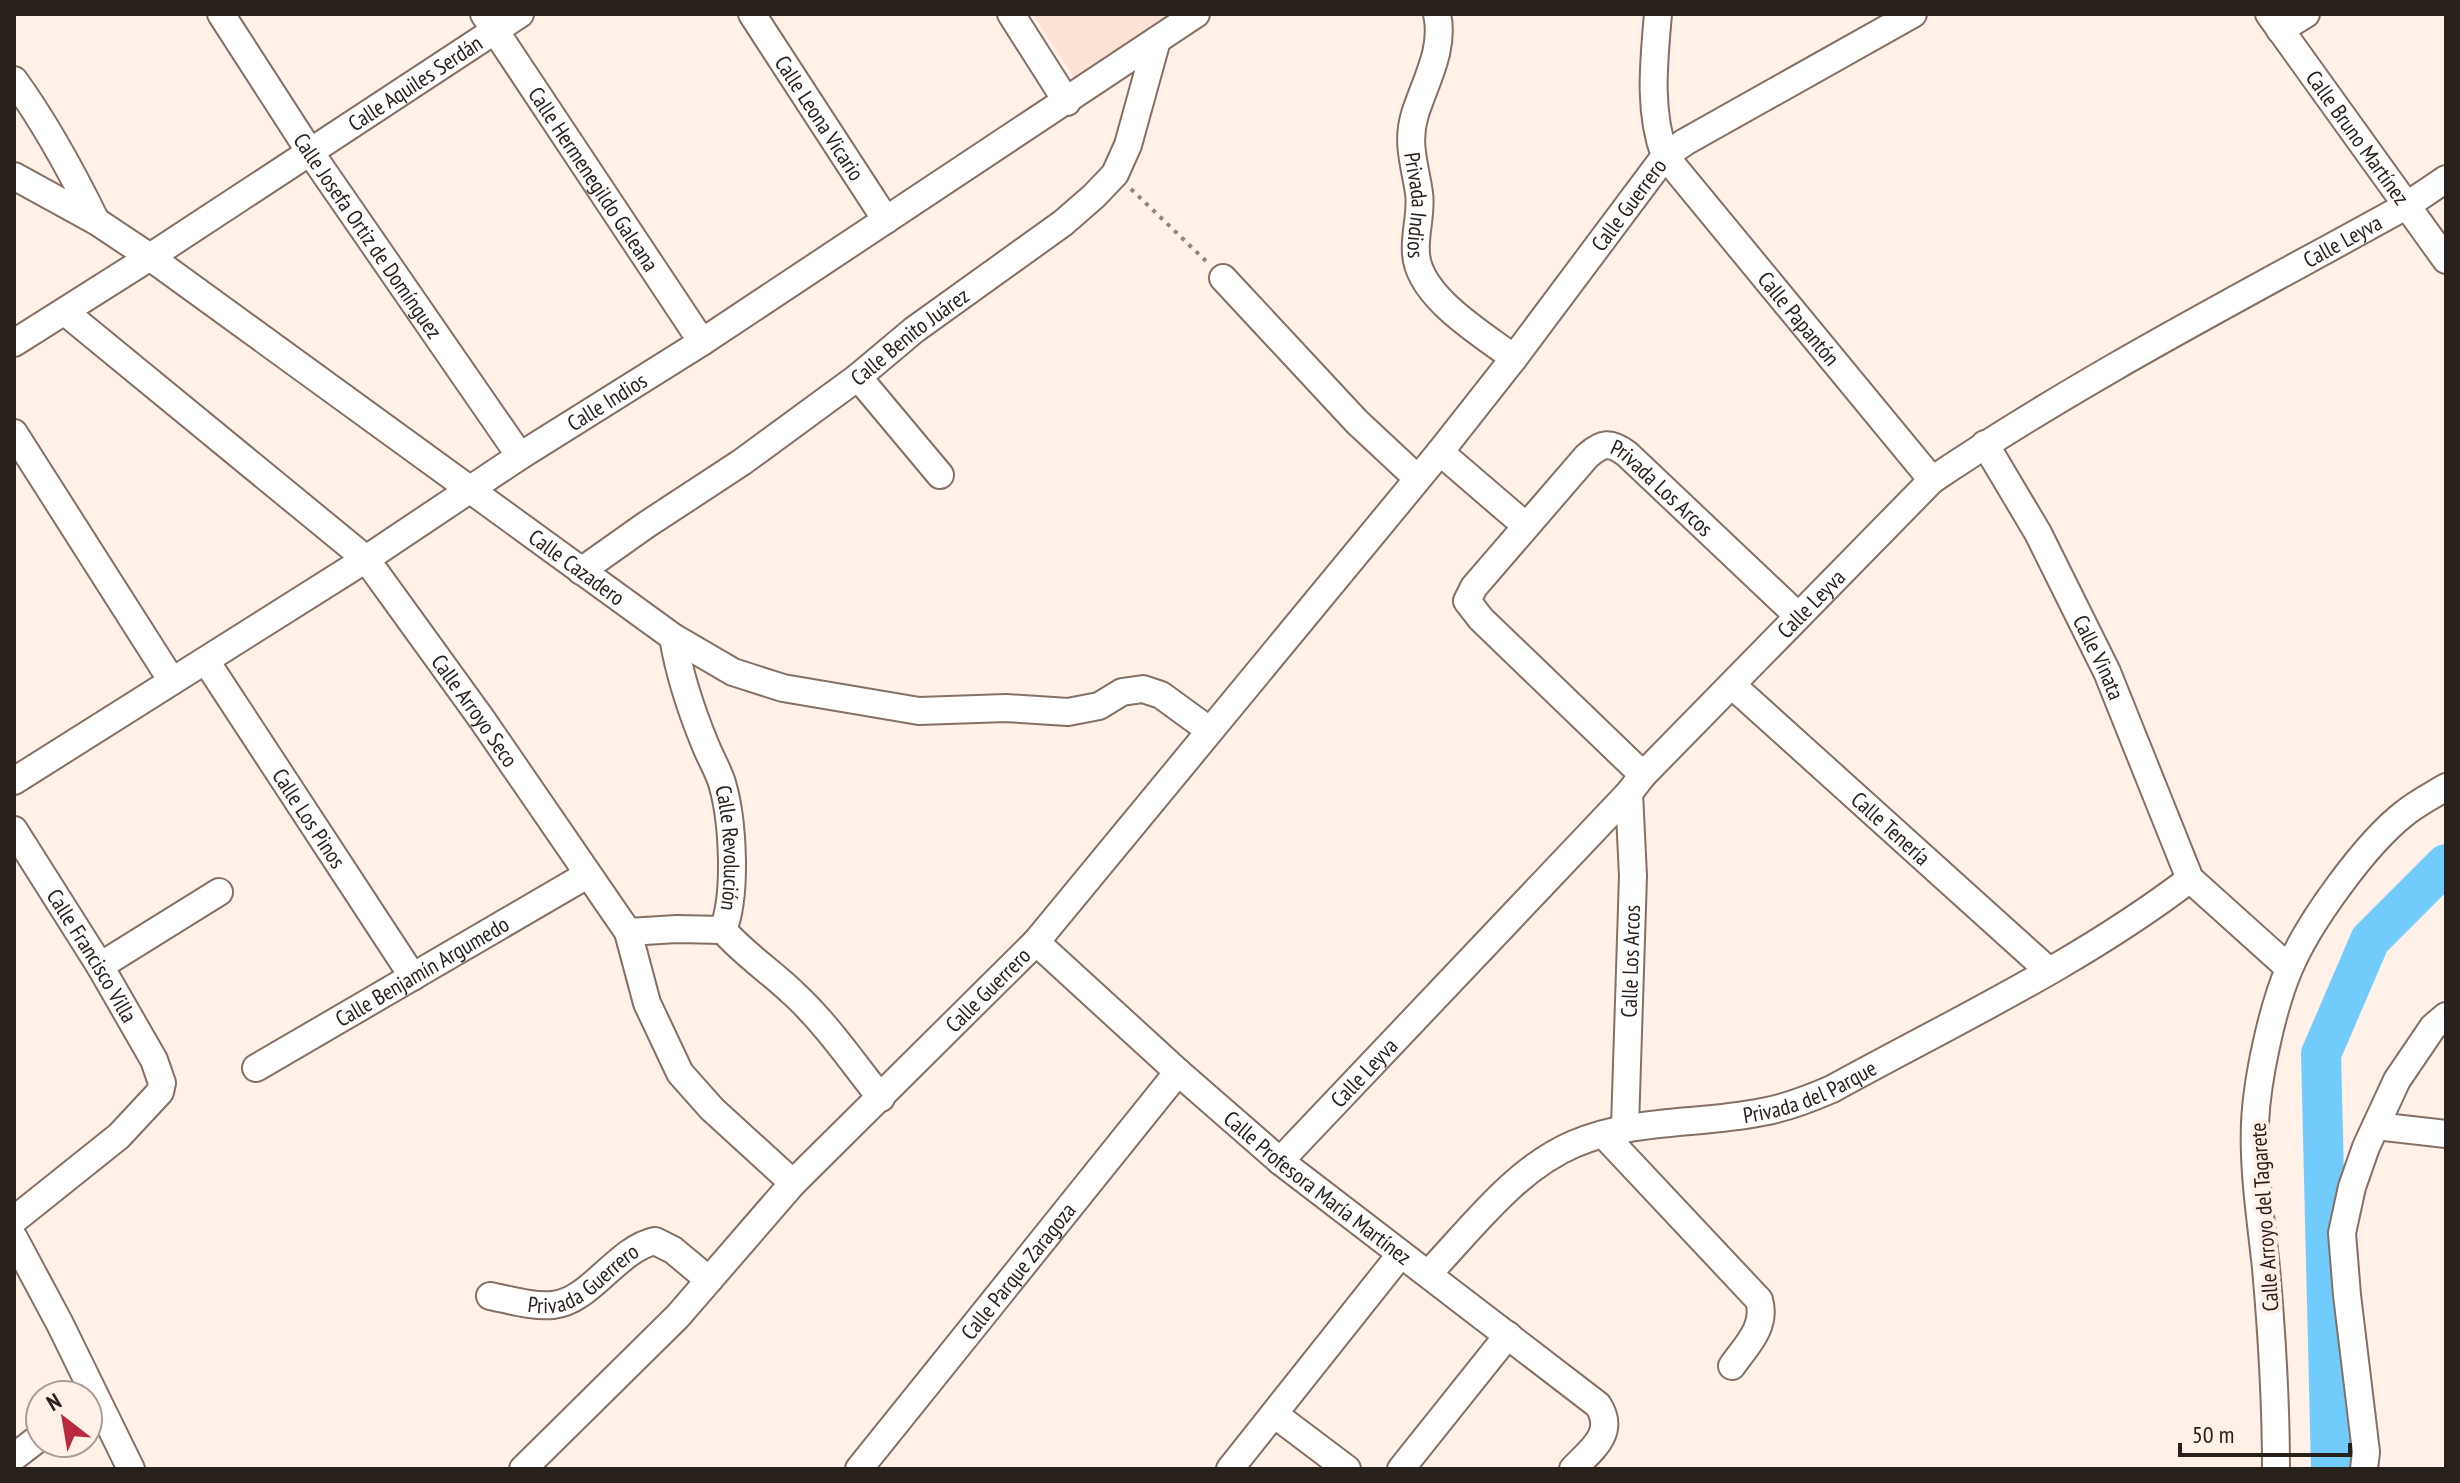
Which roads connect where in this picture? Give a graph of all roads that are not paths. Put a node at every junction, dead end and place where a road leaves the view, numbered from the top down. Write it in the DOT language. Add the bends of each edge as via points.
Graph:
graph roads {
  1 [pos="221,14"];
  2 [pos="520,14"];
  3 [pos="752,14"];
  4 [pos="1011,14"];
  5 [pos="1196,14"];
  6 [pos="1437,14"];
  7 [pos="1658,14"];
  8 [pos="1913,14"];
  9 [pos="2306,14"];
  10 [pos="490,22"];
  11 [pos="2275,22"];
  12 [pos="1157,40"];
  13 [pos="14,80"];
  14 [pos="1067,102"];
  15 [pos="310,152"];
  16 [pos="1665,156"];
  17 [pos="14,176"];
  18 [pos="2446,179"];
  19 [pos="2406,206"];
  20 [pos="886,220"];
  21 [pos="96,221"];
  22 [pos="150,257"];
  23 [pos="2446,260"];
  24 [pos="1223,278"];
  25 [pos="65,312"];
  26 [pos="702,342"];
  27 [pos="14,343"];
  28 [pos="1514,358"];
  29 [pos="858,377"];
  30 [pos="14,433"];
  31 [pos="1985,444"];
  32 [pos="1440,452"];
  33 [pos="520,456"];
  34 [pos="940,475"];
  35 [pos="1417,478"];
  36 [pos="1932,480"];
  37 [pos="470,492"];
  38 [pos="1526,526"];
  39 [pos="366,559"];
  40 [pos="581,571"];
  41 [pos="1797,615"];
  42 [pos="673,637"];
  43 [pos="206,661"];
  44 [pos="172,681"];
  45 [pos="1732,685"];
  46 [pos="1209,730"];
  47 [pos="14,781"];
  48 [pos="1636,784"];
  49 [pos="2446,787"];
  50 [pos="14,830"];
  51 [pos="587,875"];
  52 [pos="2190,879"];
  53 [pos="219,892"];
  54 [pos="723,930"];
  55 [pos="628,932"];
  56 [pos="1036,942"];
  57 [pos="100,966"];
  58 [pos="2289,968"];
  59 [pos="2049,971"];
  60 [pos="413,977"];
  61 [pos="2446,1016"];
  62 [pos="256,1068"];
  63 [pos="1178,1072"];
  64 [pos="881,1098"];
  65 [pos="2376,1126"];
  66 [pos="1614,1131"];
  67 [pos="2446,1134"];
  68 [pos="1280,1161"];
  69 [pos="793,1183"];
  70 [pos="14,1220"];
  71 [pos="14,1238"];
  72 [pos="1400,1255"];
  73 [pos="1428,1274"];
  74 [pos="709,1280"];
  75 [pos="490,1296"];
  76 [pos="1508,1335"];
  77 [pos="1732,1366"];
  78 [pos="83,1379"];
  79 [pos="1274,1414"];
  80 [pos="104,1420"];
  81 [pos="131,1469"];
  82 [pos="523,1469"];
  83 [pos="859,1469"];
  84 [pos="1230,1469"];
  85 [pos="1347,1469"];
  86 [pos="1401,1469"];
  87 [pos="1573,1469"];
  88 [pos="2276,1469"];
  89 [pos="2364,1469"];
  1 -- 15 [label="street, Calle Josefa Ortiz de Domínguez"];
  2 -- 10 [label="street, Calle Aquiles Serdán"];
  3 -- 20 [label="street, Calle Leona Vicario"];
  4 -- 14 [label="street"];
  5 -- 12 [label="street, Calle Indios"];
  6 -- 28 [label="street, Privada Indios" via="1438,46 1410,136 1420,197 1417,265 1437,295"];
  7 -- 16 [label="street" via="1655,121"];
  8 -- 16 [label="street, Calle Guerrero"];
  9 -- 11 [label="street"];
  10 -- 15 [label="street, Calle Aquiles Serdán"];
  10 -- 26 [label="street, Calle Hermenegildo Galeana"];
  11 -- 19 [label="street, Calle Bruno Martínez"];
  12 -- 14 [label="street, Calle Indios"];
  12 -- 29 [label="street, Calle Benito Juárez" via="1135,127 1115,174 1063,223"];
  13 -- 21 [label="street"];
  14 -- 20 [label="street, Calle Indios"];
  15 -- 22 [label="street, Calle Aquiles Serdán"];
  15 -- 33 [label="street, Calle Josefa Ortiz de Domínguez"];
  16 -- 28 [label="street, Calle Guerrero"];
  16 -- 36 [label="street, Calle Papantón"];
  17 -- 21 [label="street, Calle Cazadero"];
  18 -- 19 [label="street, Calle Leyva"];
  19 -- 23 [label="street, Calle Bruno Martínez"];
  19 -- 31 [label="street, Calle Leyva"];
  20 -- 26 [label="street, Calle Indios"];
  21 -- 22 [label="street, Calle Cazadero"];
  22 -- 25 [label="street, Calle Aquiles Serdán"];
  22 -- 37 [label="street, Calle Cazadero"];
  24 -- 35 [label="street" via="1357,422"];
  25 -- 27 [label="street, Calle Aquiles Serdán"];
  25 -- 39 [label="street, Calle Arroyo Seco"];
  26 -- 33 [label="street, Calle Indios"];
  28 -- 32 [label="street, Calle Guerrero"];
  29 -- 34 [label="street"];
  29 -- 40 [label="street, Calle Benito Juárez"];
  30 -- 44 [label="street"];
  31 -- 36 [label="street, Calle Leyva"];
  31 -- 52 [label="street, Calle Vinata" via="2038,533 2107,672"];
  32 -- 35 [label="street, Calle Guerrero"];
  32 -- 38 [label="street"];
  33 -- 37 [label="street, Calle Indios"];
  35 -- 46 [label="street, Calle Guerrero"];
  36 -- 41 [label="street, Calle Leyva"];
  37 -- 39 [label="street, Calle Indios"];
  37 -- 40 [label="street, Calle Cazadero"];
  38 -- 41 [label="street, Privada Los Arcos" via="1587,456 1610,444 1647,471"];
  38 -- 48 [label="street, Privada Los Arcos" via="1474,587 1469,605"];
  39 -- 43 [label="street, Calle Indios"];
  39 -- 51 [label="street, Calle Arroyo Seco"];
  40 -- 42 [label="street, Calle Cazadero"];
  41 -- 45 [label="street, Calle Leyva"];
  42 -- 46 [label="street, Calle Cazadero" via="733,672 783,688 919,711 1068,712 1143,689 1161,695"];
  42 -- 54 [label="street, Calle Revolución" via="725,797 732,877"];
  43 -- 44 [label="street, Calle Indios"];
  43 -- 60 [label="street, Calle Los Pinos"];
  44 -- 47 [label="street, Calle Indios"];
  45 -- 48 [label="street, Calle Leyva"];
  45 -- 59 [label="street, Calle Tenería"];
  46 -- 56 [label="street, Calle Guerrero"];
  48 -- 66 [label="street, Calle Los Arcos"];
  48 -- 68 [label="street, Calle Leyva"];
  49 -- 58 [label="street" via="2404,813 2370,848"];
  50 -- 57 [label="street, Calle Francisco Villa"];
  51 -- 55 [label="street, Calle Arroyo Seco"];
  51 -- 60 [label="street, Calle Benjamín Argumedo"];
  52 -- 58 [label="street"];
  52 -- 59 [label="street, Privada del Parque"];
  53 -- 57 [label="street"];
  54 -- 55 [label="street"];
  54 -- 64 [label="street, Calle Revolución" via="810,1010"];
  55 -- 69 [label="street, Calle Arroyo Seco" via="647,1003 680,1073"];
  56 -- 63 [label="street, Calle Profesora María Martínez"];
  56 -- 64 [label="street, Calle Guerrero"];
  57 -- 70 [label="street, Calle Francisco Villa" via="154,1060 160,1092 119,1136"];
  58 -- 88 [label="street, Calle Arroyo del Tagarete" via="2264,1055 2255,1122 2274,1354"];
  59 -- 66 [label="street, Privada del Parque" via="1796,1104"];
  60 -- 62 [label="street, Calle Benjamín Argumedo"];
  61 -- 65 [label="street" via="2397,1080"];
  63 -- 68 [label="street, Calle Profesora María Martínez"];
  63 -- 83 [label="street, Calle Parque Zaragoza"];
  64 -- 69 [label="street, Calle Guerrero"];
  65 -- 67 [label="street"];
  65 -- 89 [label="street" via="2352,1187 2342,1233"];
  66 -- 73 [label="street, Privada del Parque" via="1574,1144 1536,1167"];
  66 -- 77 [label="street" via="1759,1300 1762,1316 1757,1330"];
  68 -- 72 [label="street, Calle Profesora María Martínez"];
  69 -- 74 [label="street, Calle Guerrero"];
  71 -- 78 [label="street"];
  72 -- 73 [label="street, Calle Profesora María Martínez"];
  72 -- 79 [label="street"];
  73 -- 76 [label="street, Calle Profesora María Martínez"];
  74 -- 75 [label="street, Privada Guerrero" via="655,1241 562,1303"];
  74 -- 82 [label="street, Calle Guerrero"];
  76 -- 86 [label="street"];
  76 -- 87 [label="street, Calle Profesora María Martínez" via="1598,1405 1606,1421 1593,1447"];
  79 -- 84 [label="street"];
  79 -- 85 [label="street"];
  80 -- 81 [label="street"];
}
